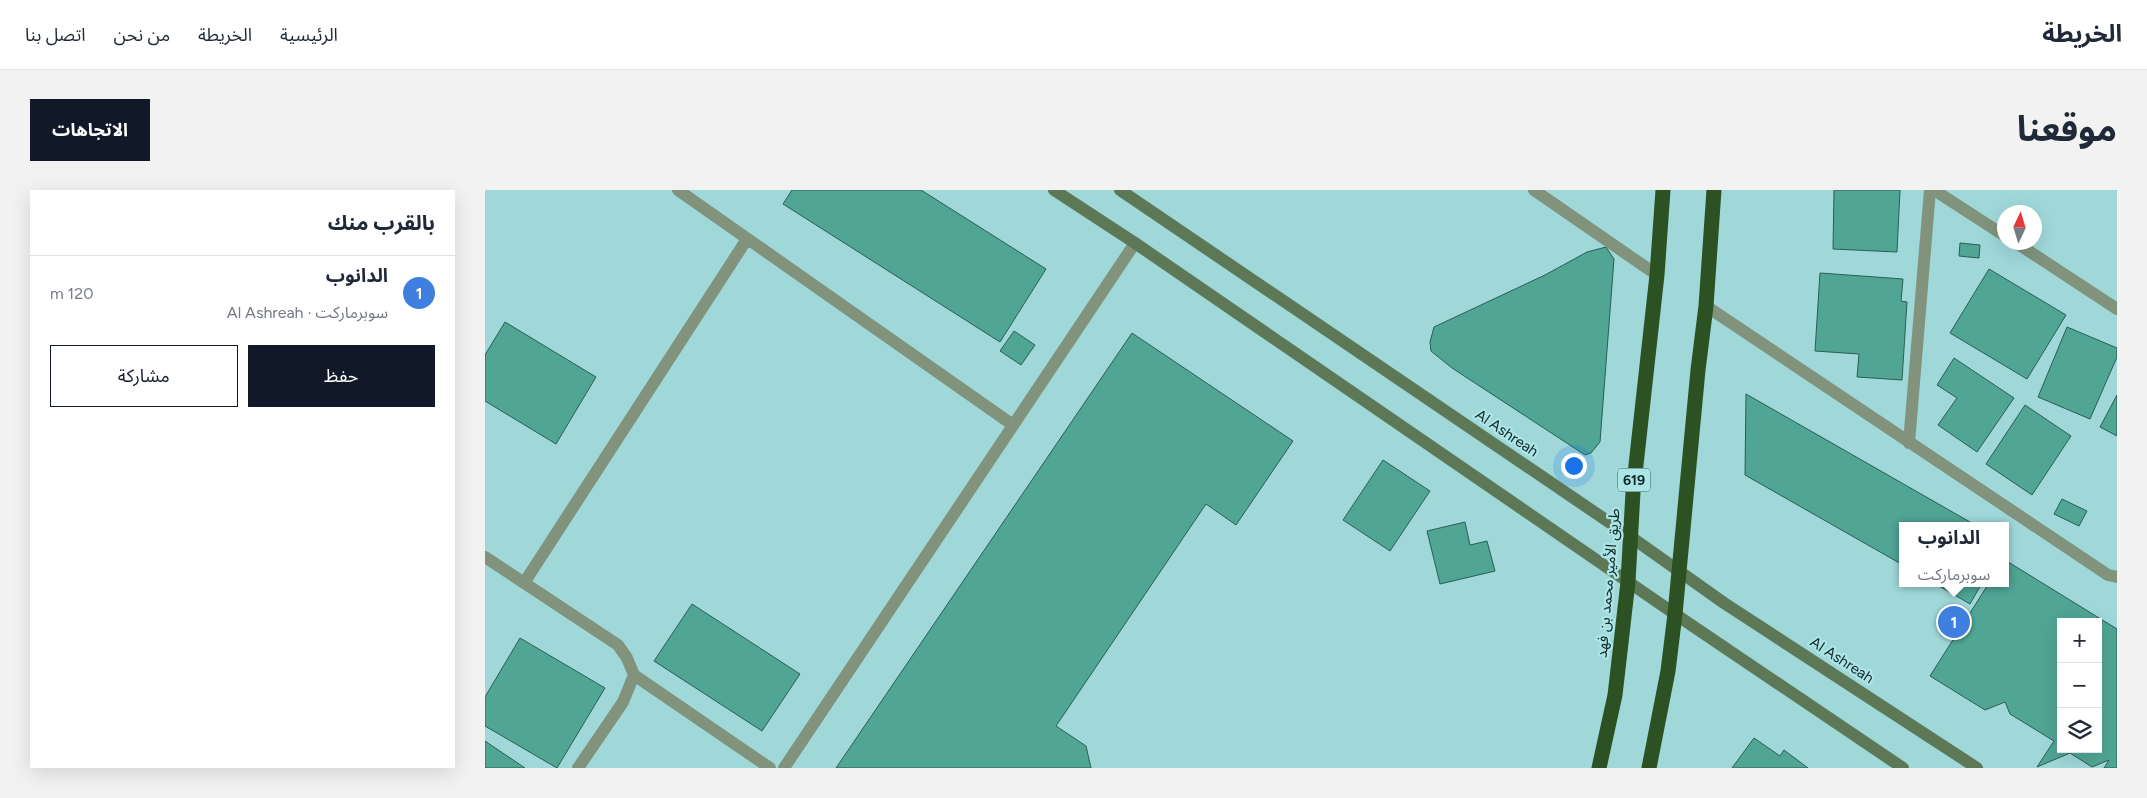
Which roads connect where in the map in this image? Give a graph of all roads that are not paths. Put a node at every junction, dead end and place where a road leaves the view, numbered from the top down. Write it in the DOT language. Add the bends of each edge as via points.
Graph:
graph roads {
  1 [pos="678,190"];
  2 [pos="1054,190"];
  3 [pos="1120,190"];
  4 [pos="1534,190"];
  5 [pos="1663,190"];
  6 [pos="1714,190"];
  7 [pos="1930,190"];
  8 [pos="1934,190"];
  9 [pos="1997,231"];
  10 [pos="747,239"];
  11 [pos="1135,243"];
  12 [pos="2027,250"];
  13 [pos="1657,275"];
  14 [pos="1706,306"];
  15 [pos="2117,309"];
  16 [pos="1013,425"];
  17 [pos="1909,442"];
  18 [pos="1631,537"];
  19 [pos="485,557"];
  20 [pos="1679,571"];
  21 [pos="2117,577"];
  22 [pos="1628,582"];
  23 [pos="524,583"];
  24 [pos="1675,614"];
  25 [pos="634,675"];
  26 [pos="578,768"];
  27 [pos="770,768"];
  28 [pos="783,768"];
  29 [pos="1599,768"];
  30 [pos="1649,768"];
  31 [pos="1903,768"];
  32 [pos="1977,768"];
  1 -- 10 [label="street"];
  2 -- 11 [label="street"];
  3 -- 18 [label="street, Al Ashreah"];
  4 -- 13 [label="street"];
  5 -- 13 [label="highway, طريق الأمير محمد بن فهد / 619"];
  6 -- 14 [label="highway"];
  7 -- 17 [label="street"];
  8 -- 9 [label="street"];
  10 -- 16 [label="street"];
  10 -- 23 [label="street"];
  11 -- 16 [label="street"];
  11 -- 22 [label="street"];
  12 -- 15 [label="street"];
  13 -- 18 [label="highway, طريق الأمير محمد بن فهد / 619"];
  14 -- 17 [label="street"];
  14 -- 20 [label="highway"];
  16 -- 28 [label="street"];
  17 -- 21 [label="street" via="2108,575"];
  18 -- 20 [label="street, Al Ashreah"];
  18 -- 22 [label="highway, طريق الأمير محمد بن فهد / 619"];
  19 -- 23 [label="street"];
  20 -- 24 [label="highway"];
  20 -- 32 [label="street, Al Ashreah"];
  22 -- 24 [label="street"];
  22 -- 29 [label="highway, طريق الأمير محمد بن فهد / 619" via="1615,695"];
  23 -- 25 [label="street" via="618,645"];
  24 -- 30 [label="highway" via="1668,671"];
  24 -- 31 [label="street"];
  25 -- 26 [label="street" via="623,702"];
  25 -- 27 [label="street"];
}
